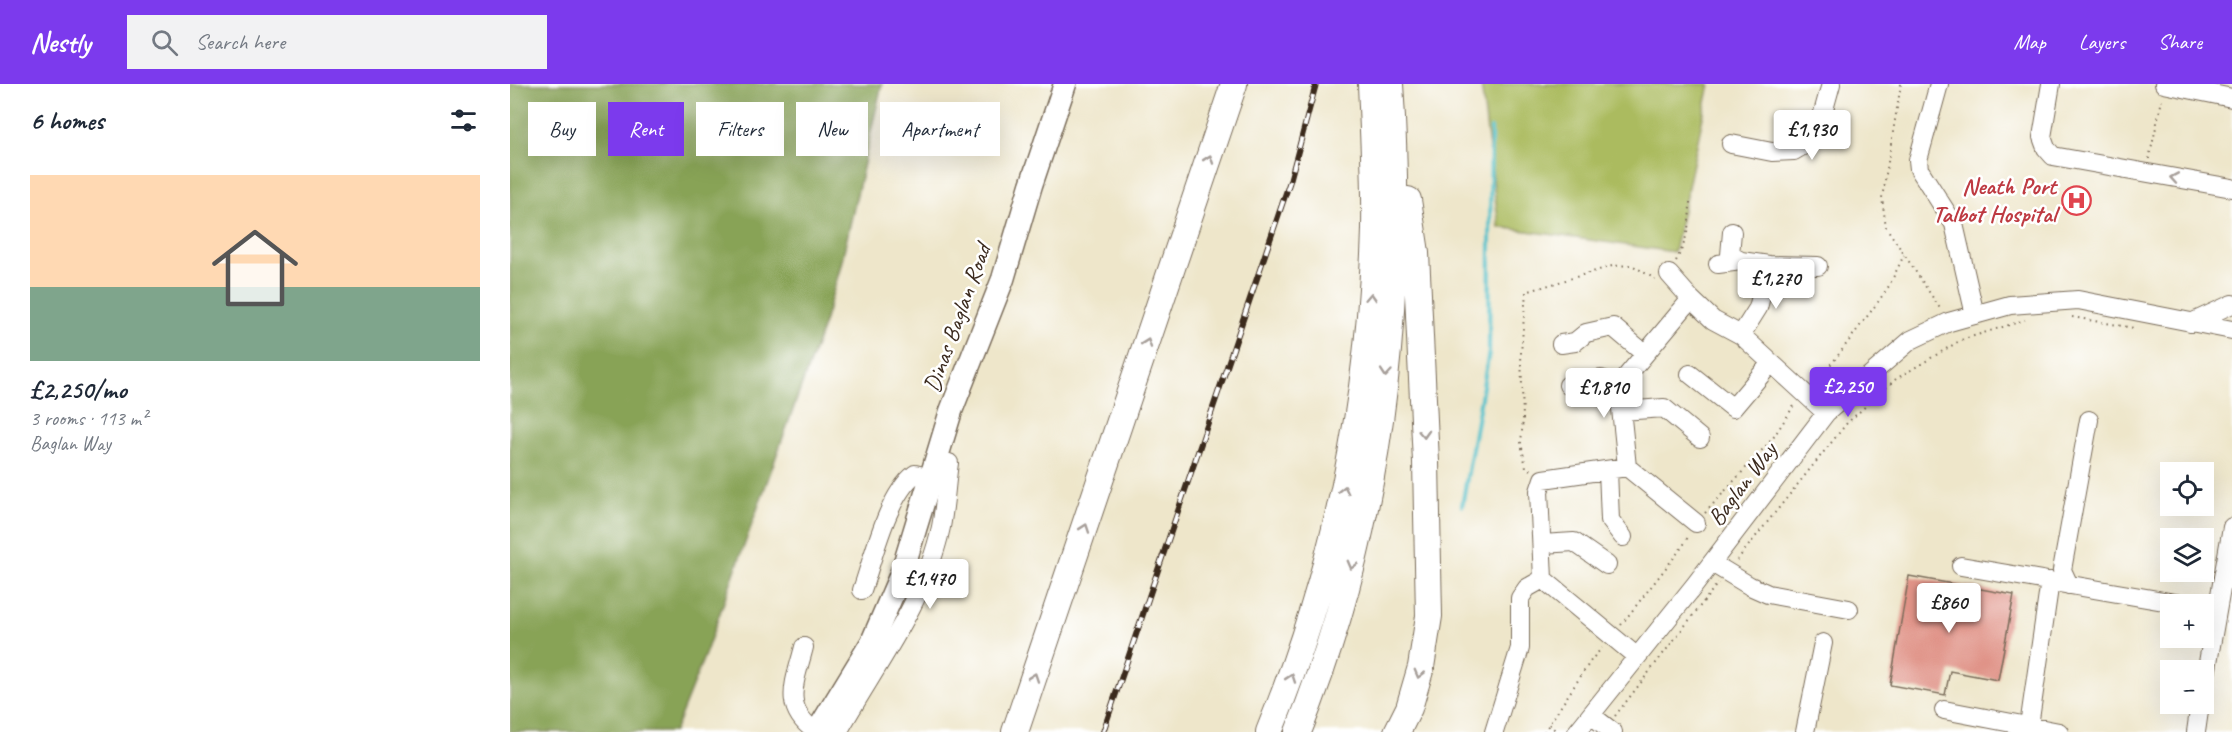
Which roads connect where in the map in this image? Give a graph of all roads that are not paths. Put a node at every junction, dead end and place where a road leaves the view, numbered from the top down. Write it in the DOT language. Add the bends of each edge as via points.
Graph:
graph roads {
  1 [pos="1065,84"];
  2 [pos="1234,84"];
  3 [pos="1371,84"];
  4 [pos="1390,84"];
  5 [pos="1831,84"];
  6 [pos="1939,84"];
  7 [pos="2051,84"];
  8 [pos="2164,84"];
  9 [pos="2232,98"];
  10 [pos="1738,140"];
  11 [pos="2232,188"];
  12 [pos="1732,232"];
  13 [pos="1741,261"];
  14 [pos="1718,264"];
  15 [pos="1769,265"];
  16 [pos="1818,266"];
  17 [pos="1669,274"];
  18 [pos="1691,300"];
  19 [pos="2232,304"];
  20 [pos="1976,315"];
  21 [pos="2191,323"];
  22 [pos="2232,330"];
  23 [pos="1741,335"];
  24 [pos="1561,344"];
  25 [pos="1646,354"];
  26 [pos="1772,363"];
  27 [pos="1690,374"];
  28 [pos="1568,385"];
  29 [pos="1623,386"];
  30 [pos="1622,411"];
  31 [pos="1827,413"];
  32 [pos="2089,420"];
  33 [pos="1700,438"];
  34 [pos="949,463"];
  35 [pos="1627,467"];
  36 [pos="1608,470"];
  37 [pos="931,478"];
  38 [pos="1696,523"];
  39 [pos="2232,527"];
  40 [pos="1623,537"];
  41 [pos="1542,544"];
  42 [pos="1607,565"];
  43 [pos="1961,566"];
  44 [pos="1719,568"];
  45 [pos="1544,579"];
  46 [pos="2050,581"];
  47 [pos="2069,585"];
  48 [pos="862,590"];
  49 [pos="2214,595"];
  50 [pos="2160,600"];
  51 [pos="1849,609"];
  52 [pos="1823,642"];
  53 [pos="804,647"];
  54 [pos="1636,656"];
  55 [pos="1944,710"];
  56 [pos="2199,714"];
  57 [pos="1591,715"];
  58 [pos="2029,726"];
  59 [pos="1609,729"];
  60 [pos="816,732"];
  61 [pos="838,732"];
  62 [pos="1015,732"];
  63 [pos="1269,732"];
  64 [pos="1298,732"];
  65 [pos="1397,732"];
  66 [pos="1494,732"];
  67 [pos="1577,732"];
  68 [pos="1805,732"];
  69 [pos="2060,732"];
  70 [pos="2196,732"];
  1 -- 37 [label="main road, Dinas Baglan Road" via="1003,279 951,411"];
  62 -- 2 [label="highway, one-way"];
  63 -- 3 [label="highway, one-way" via="1312,616 1350,462 1363,386 1375,228"];
  4 -- 64 [label="highway, one-way" via="1395,230 1391,317 1373,469 1337,623"];
  4 -- 65 [label="highway, one-way" via="1416,254 1429,616 1421,667"];
  5 -- 10 [label="street" via="1816,138 1794,151 1772,152"];
  6 -- 20 [label="street" via="1918,160 1919,169 1954,224"];
  11 -- 7 [label="street, one-way" via="2053,156 2042,137"];
  8 -- 9 [label="street"];
  12 -- 13 [label="street" via="1730,255"];
  13 -- 14 [label="street"];
  13 -- 15 [label="street"];
  15 -- 16 [label="street"];
  15 -- 23 [label="street" via="1758,308"];
  17 -- 18 [label="street"];
  18 -- 23 [label="street" via="1713,320"];
  18 -- 25 [label="street"];
  19 -- 21 [label="street"];
  20 -- 21 [label="street, Baglan Way" via="2010,305 2078,300"];
  20 -- 31 [label="street, Baglan Way" via="1949,322 1911,340"];
  21 -- 22 [label="street, Baglan Way"];
  23 -- 26 [label="street"];
  24 -- 25 [label="street" via="1613,327"];
  25 -- 29 [label="street" via="1625,378"];
  26 -- 27 [label="street" via="1733,408"];
  26 -- 31 [label="street"];
  28 -- 29 [label="street" via="1600,379"];
  29 -- 30 [label="street"];
  30 -- 33 [label="street" via="1664,408"];
  30 -- 35 [label="street"];
  31 -- 44 [label="street, Baglan Way"];
  32 -- 47 [label="street" via="2062,570"];
  34 -- 61 [label="street" via="941,526 921,586"];
  35 -- 36 [label="street"];
  35 -- 38 [label="street"];
  36 -- 40 [label="street" via="1610,520"];
  36 -- 41 [label="street" via="1543,479 1539,491"];
  37 -- 48 [label="street" via="915,474 894,500"];
  37 -- 60 [label="main road, Dinas Baglan Road" via="902,572 873,642"];
  39 -- 49 [label="street"];
  41 -- 42 [label="street" via="1574,542"];
  41 -- 45 [label="street"];
  43 -- 46 [label="street"];
  44 -- 51 [label="street" via="1768,594"];
  44 -- 54 [label="street, Baglan Way"];
  45 -- 54 [label="street"];
  45 -- 66 [label="street" via="1527,588 1520,598 1520,648"];
  46 -- 47 [label="street"];
  46 -- 58 [label="street"];
  47 -- 50 [label="street"];
  52 -- 68 [label="street"];
  53 -- 60 [label="street" via="792,700 800,719"];
  54 -- 57 [label="street, Baglan Way"];
  55 -- 58 [label="street"];
  56 -- 70 [label="street"];
  57 -- 59 [label="street"];
  57 -- 67 [label="street, Baglan Way"];
  58 -- 69 [label="street"];
}
